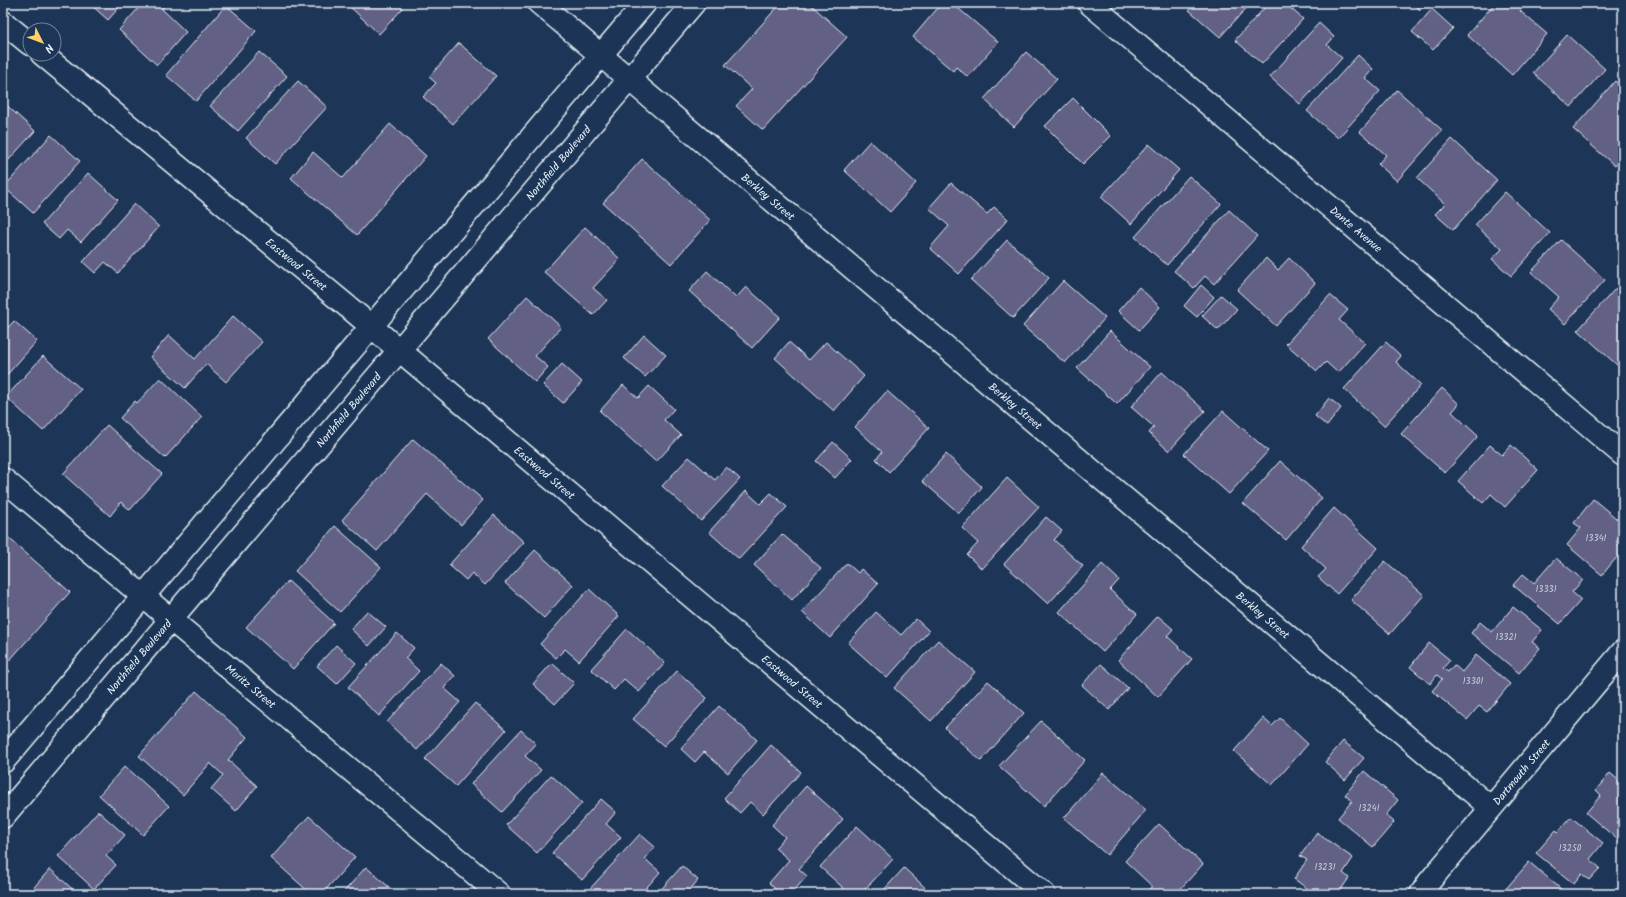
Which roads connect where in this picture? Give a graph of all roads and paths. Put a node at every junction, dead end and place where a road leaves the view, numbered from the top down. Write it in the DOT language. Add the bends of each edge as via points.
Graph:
graph roads {
  1 [pos="539,3"];
  2 [pos="645,3"];
  3 [pos="694,3"];
  4 [pos="1089,3"];
  5 [pos="3,22"];
  6 [pos="22,37"];
  7 [pos="601,55"];
  8 [pos="52,62"];
  9 [pos="630,79"];
  10 [pos="371,326"];
  11 [pos="399,350"];
  12 [pos="1623,455"];
  13 [pos="3,479"];
  14 [pos="143,596"];
  15 [pos="170,619"];
  16 [pos="1623,651"];
  17 [pos="3,762"];
  18 [pos="1491,808"];
  19 [pos="3,817"];
  20 [pos="500,894"];
  21 [pos="1044,894"];
  22 [pos="1421,894"];
  1 -- 7 [label="street, Berkley Street"];
  2 -- 7 [label="street"];
  3 -- 9 [label="street, Northfield Boulevard"];
  4 -- 12 [label="street, Dante Avenue"];
  5 -- 6 [label="street"];
  7 -- 9 [label="street, Berkley Street"];
  7 -- 10 [label="street"];
  8 -- 10 [label="street, Eastwood Street"];
  9 -- 11 [label="street, Northfield Boulevard"];
  9 -- 18 [label="street, Berkley Street"];
  10 -- 11 [label="street, Eastwood Street"];
  10 -- 14 [label="street"];
  11 -- 15 [label="street, Northfield Boulevard"];
  11 -- 21 [label="street, Eastwood Street"];
  13 -- 14 [label="street, Moritz Street"];
  14 -- 15 [label="street, Moritz Street"];
  14 -- 17 [label="street"];
  15 -- 19 [label="street, Northfield Boulevard"];
  15 -- 20 [label="street, Moritz Street"];
  16 -- 18 [label="street, Dartmouth Street"];
  18 -- 22 [label="street, Dartmouth Street"];
}
